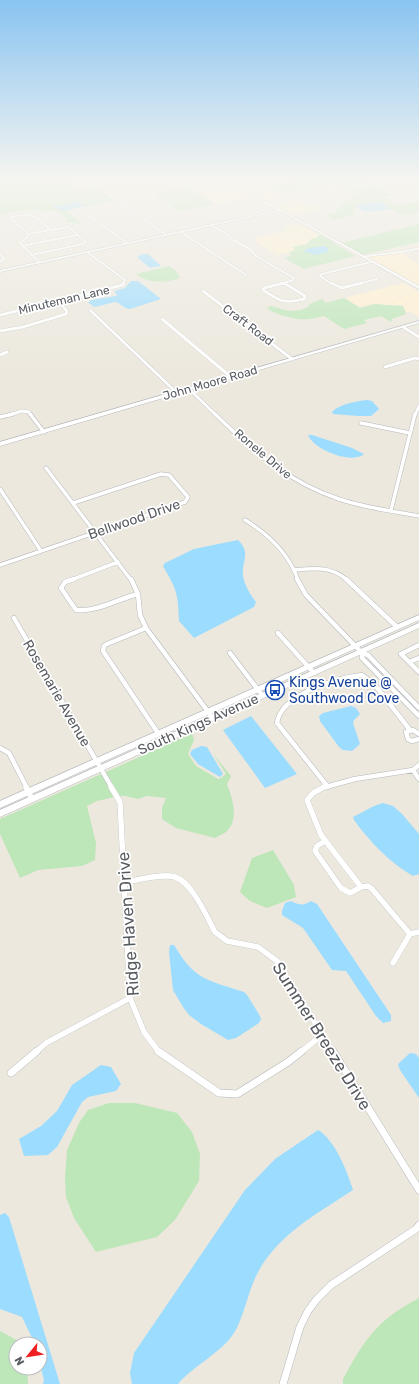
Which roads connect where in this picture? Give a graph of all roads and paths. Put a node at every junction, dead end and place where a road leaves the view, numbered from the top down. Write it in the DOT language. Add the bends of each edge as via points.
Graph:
graph roads {
  1 [pos="29,245"];
  2 [pos="81,245"];
  3 [pos="120,245"];
  4 [pos="200,245"];
  5 [pos="242,245"];
  6 [pos="341,245"];
  7 [pos="22,246"];
  8 [pos="419,248"];
  9 [pos="87,252"];
  10 [pos="0,254"];
  11 [pos="31,255"];
  12 [pos="363,257"];
  13 [pos="0,261"];
  14 [pos="39,262"];
  15 [pos="371,262"];
  16 [pos="0,271"];
  17 [pos="246,276"];
  18 [pos="377,279"];
  19 [pos="284,283"];
  20 [pos="419,288"];
  21 [pos="203,292"];
  22 [pos="57,300"];
  23 [pos="90,310"];
  24 [pos="0,315"];
  25 [pos="162,319"];
  26 [pos="419,322"];
  27 [pos="402,327"];
  28 [pos="0,331"];
  29 [pos="419,337"];
  30 [pos="7,352"];
  31 [pos="0,355"];
  32 [pos="292,359"];
  33 [pos="419,359"];
  34 [pos="385,367"];
  35 [pos="231,377"];
  36 [pos="189,389"];
  37 [pos="177,393"];
  38 [pos="419,406"];
  39 [pos="0,417"];
  40 [pos="361,423"];
  41 [pos="44,432"];
  42 [pos="410,433"];
  43 [pos="0,444"];
  44 [pos="46,468"];
  45 [pos="0,490"];
  46 [pos="73,502"];
  47 [pos="391,510"];
  48 [pos="419,516"];
  49 [pos="245,520"];
  50 [pos="95,532"];
  51 [pos="41,551"];
  52 [pos="118,562"];
  53 [pos="0,565"];
  54 [pos="294,570"];
  55 [pos="138,594"];
  56 [pos="419,617"];
  57 [pos="14,618"];
  58 [pos="419,625"];
  59 [pos="397,627"];
  60 [pos="146,628"];
  61 [pos="278,633"];
  62 [pos="419,645"];
  63 [pos="359,650"];
  64 [pos="230,653"];
  65 [pos="419,658"];
  66 [pos="409,662"];
  67 [pos="310,669"];
  68 [pos="419,672"];
  69 [pos="260,692"];
  70 [pos="419,708"];
  71 [pos="210,714"];
  72 [pos="419,716"];
  73 [pos="410,730"];
  74 [pos="418,731"];
  75 [pos="158,733"];
  76 [pos="418,742"];
  77 [pos="0,748"];
  78 [pos="98,764"];
  79 [pos="419,765"];
  80 [pos="413,770"];
  81 [pos="419,779"];
  82 [pos="328,787"];
  83 [pos="31,795"];
  84 [pos="0,805"];
  85 [pos="0,814"];
  86 [pos="325,841"];
  87 [pos="125,882"];
  88 [pos="361,887"];
  89 [pos="419,932"];
  90 [pos="410,934"];
  91 [pos="393,963"];
  92 [pos="130,998"];
  93 [pos="322,1035"];
  94 [pos="11,1074"];
  95 [pos="419,1190"];
  96 [pos="419,1225"];
  97 [pos="283,1384"];
  1 -- 7 [label="street"];
  2 -- 11 [label="street"];
  3 -- 9 [label="main road"];
  4 -- 17 [label="street"];
  5 -- 19 [label="street" via="294,278"];
  6 -- 12 [label="main road"];
  7 -- 11 [label="street"];
  8 -- 12 [label="street"];
  9 -- 14 [label="main road"];
  9 -- 22 [label="street, Minuteman Lane" via="125,280 123,285"];
  10 -- 13 [label="street" via="4,259"];
  11 -- 14 [label="street"];
  12 -- 15 [label="main road"];
  14 -- 16 [label="main road"];
  15 -- 18 [label="street" via="320,276 342,288"];
  15 -- 20 [label="main road"];
  19 -- 19 [label="street" via="305,296 304,299 281,302 263,290"];
  21 -- 32 [label="street, Craft Road"];
  22 -- 24 [label="street, Minuteman Lane"];
  22 -- 28 [label="street" via="68,311 66,314"];
  23 -- 37 [label="street"];
  25 -- 35 [label="street"];
  26 -- 27 [label="main road, John Moore Road"];
  27 -- 29 [label="street"];
  27 -- 32 [label="main road, John Moore Road"];
  30 -- 31 [label="street"];
  32 -- 35 [label="main road, John Moore Road"];
  33 -- 34 [label="street"];
  35 -- 36 [label="main road, John Moore Road"];
  36 -- 37 [label="main road, John Moore Road"];
  36 -- 47 [label="street, Ronele Drive" via="286,475 331,497"];
  37 -- 41 [label="main road, John Moore Road"];
  38 -- 42 [label="street"];
  39 -- 41 [label="street" via="22,411 29,412"];
  40 -- 42 [label="street"];
  41 -- 43 [label="main road, John Moore Road"];
  42 -- 47 [label="street"];
  44 -- 46 [label="street"];
  45 -- 51 [label="street"];
  46 -- 50 [label="street"];
  46 -- 50 [label="street, Bellwood Drive" via="161,474 169,476 188,497 185,502"];
  47 -- 48 [label="street, Ronele Drive"];
  49 -- 54 [label="street" via="254,525 286,557"];
  50 -- 51 [label="street, Bellwood Drive"];
  50 -- 52 [label="street"];
  51 -- 53 [label="street, Bellwood Drive"];
  52 -- 55 [label="street" via="134,583"];
  52 -- 55 [label="street" via="64,582 62,588 76,610 87,611"];
  54 -- 59 [label="street" via="308,568 340,573"];
  54 -- 63 [label="street" via="306,595"];
  55 -- 60 [label="street" via="140,615"];
  56 -- 59 [label="main road, South Kings Avenue"];
  57 -- 78 [label="street, Rosemarie Avenue"];
  58 -- 63 [label="main road, South Kings Avenue"];
  59 -- 63 [label="main road, South Kings Avenue"];
  60 -- 71 [label="street"];
  60 -- 75 [label="street" via="107,644 103,651"];
  61 -- 67 [label="street"];
  62 -- 66 [label="street" via="401,654"];
  63 -- 67 [label="main road, South Kings Avenue"];
  63 -- 70 [label="street" via="368,655"];
  63 -- 72 [label="street" via="362,658"];
  64 -- 69 [label="street"];
  65 -- 66 [label="street"];
  66 -- 68 [label="street"];
  67 -- 69 [label="main road, South Kings Avenue"];
  69 -- 71 [label="main road, South Kings Avenue"];
  71 -- 75 [label="main road, South Kings Avenue"];
  71 -- 78 [label="main road, South Kings Avenue"];
  73 -- 74 [label="street"];
  73 -- 76 [label="street" via="406,732 406,738"];
  73 -- 82 [label="street" via="375,685 362,675 318,686 297,696 278,715 277,722"];
  75 -- 78 [label="main road, South Kings Avenue"];
  77 -- 83 [label="street" via="8,753"];
  78 -- 83 [label="main road, South Kings Avenue"];
  78 -- 87 [label="street, Ridge Haven Drive" via="120,802"];
  79 -- 80 [label="street"];
  80 -- 81 [label="street"];
  80 -- 82 [label="street" via="359,778"];
  82 -- 86 [label="street" via="311,794 307,800"];
  83 -- 84 [label="main road, South Kings Avenue"];
  83 -- 85 [label="main road, South Kings Avenue"];
  86 -- 88 [label="street"];
  86 -- 88 [label="street" via="317,846 315,851 341,888 350,893"];
  87 -- 92 [label="street, Ridge Haven Drive"];
  87 -- 93 [label="street, Summer Breeze Drive" via="168,877 184,882 221,938 234,944 258,948 277,961"];
  88 -- 90 [label="street" via="368,886 372,889"];
  89 -- 90 [label="street"];
  90 -- 91 [label="street"];
  92 -- 93 [label="street, Ridge Haven Drive" via="144,1032 159,1052 219,1093 237,1094 244,1091 288,1062"];
  92 -- 94 [label="street" via="46,1043"];
  93 -- 95 [label="street, Summer Breeze Drive"];
  96 -- 97 [label="street" via="321,1294 301,1325"];
}
